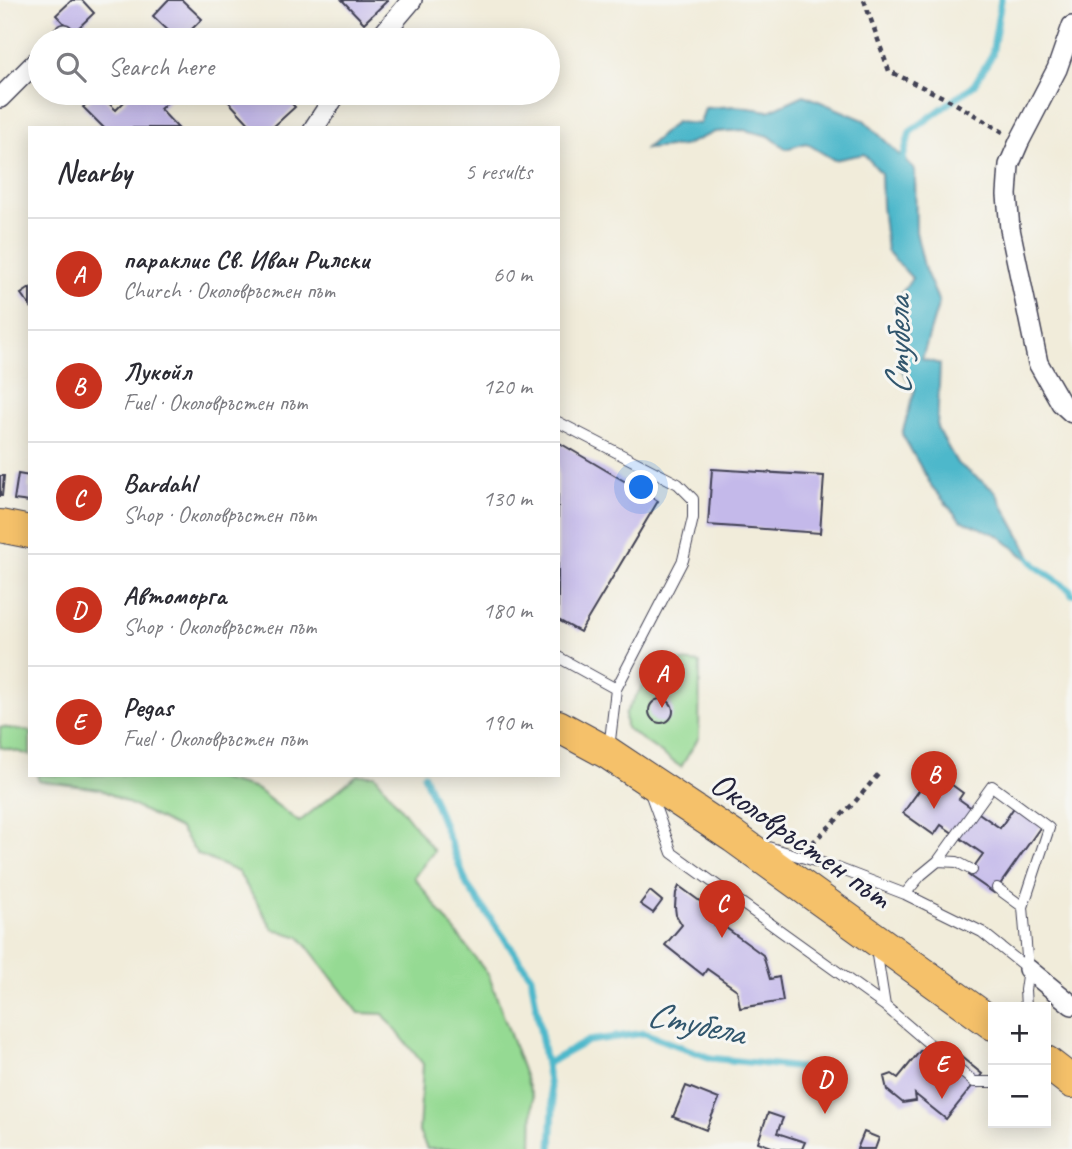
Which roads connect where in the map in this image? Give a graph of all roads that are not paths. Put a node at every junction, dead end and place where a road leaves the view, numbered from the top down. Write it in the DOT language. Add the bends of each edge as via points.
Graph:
graph roads {
  1 [pos="412,0"];
  2 [pos="1072,26"];
  3 [pos="388,28"];
  4 [pos="28,70"];
  5 [pos="0,98"];
  6 [pos="329,105"];
  7 [pos="315,126"];
  8 [pos="1072,413"];
  9 [pos="560,423"];
  10 [pos="0,527"];
  11 [pos="28,532"];
  12 [pos="560,658"];
  13 [pos="616,690"];
  14 [pos="560,727"];
  15 [pos="608,753"];
  16 [pos="644,777"];
  17 [pos="734,837"];
  18 [pos="938,861"];
  19 [pos="972,870"];
  20 [pos="997,888"];
  21 [pos="905,894"];
  22 [pos="1023,907"];
  23 [pos="874,938"];
  24 [pos="1028,969"];
  25 [pos="1026,1002"];
  26 [pos="1072,1005"];
  27 [pos="885,1006"];
  28 [pos="988,1020"];
  29 [pos="988,1082"];
  1 -- 3 [label="street"];
  2 -- 8 [label="street" via="1057,68 1009,165 1007,195 1038,363"];
  4 -- 5 [label="street"];
  6 -- 7 [label="street"];
  9 -- 13 [label="lane" via="678,484 693,499 683,560"];
  10 -- 11 [label="highway"];
  12 -- 13 [label="lane"];
  13 -- 15 [label="lane"];
  14 -- 15 [label="highway, Околовръстен път"];
  15 -- 16 [label="highway, Околовръстен път"];
  16 -- 17 [label="highway, Околовръстен път"];
  16 -- 27 [label="lane" via="672,853"];
  17 -- 21 [label="lane"];
  17 -- 23 [label="highway, Околовръстен път"];
  18 -- 19 [label="lane" via="957,862"];
  18 -- 21 [label="lane"];
  18 -- 22 [label="lane" via="992,786 1049,828"];
  20 -- 22 [label="lane"];
  21 -- 24 [label="lane" via="982,932"];
  22 -- 24 [label="lane"];
  23 -- 27 [label="lane"];
  23 -- 28 [label="highway, Околовръстен път"];
  24 -- 25 [label="lane"];
  24 -- 26 [label="street"];
  27 -- 29 [label="lane" via="974,1082"];
}
